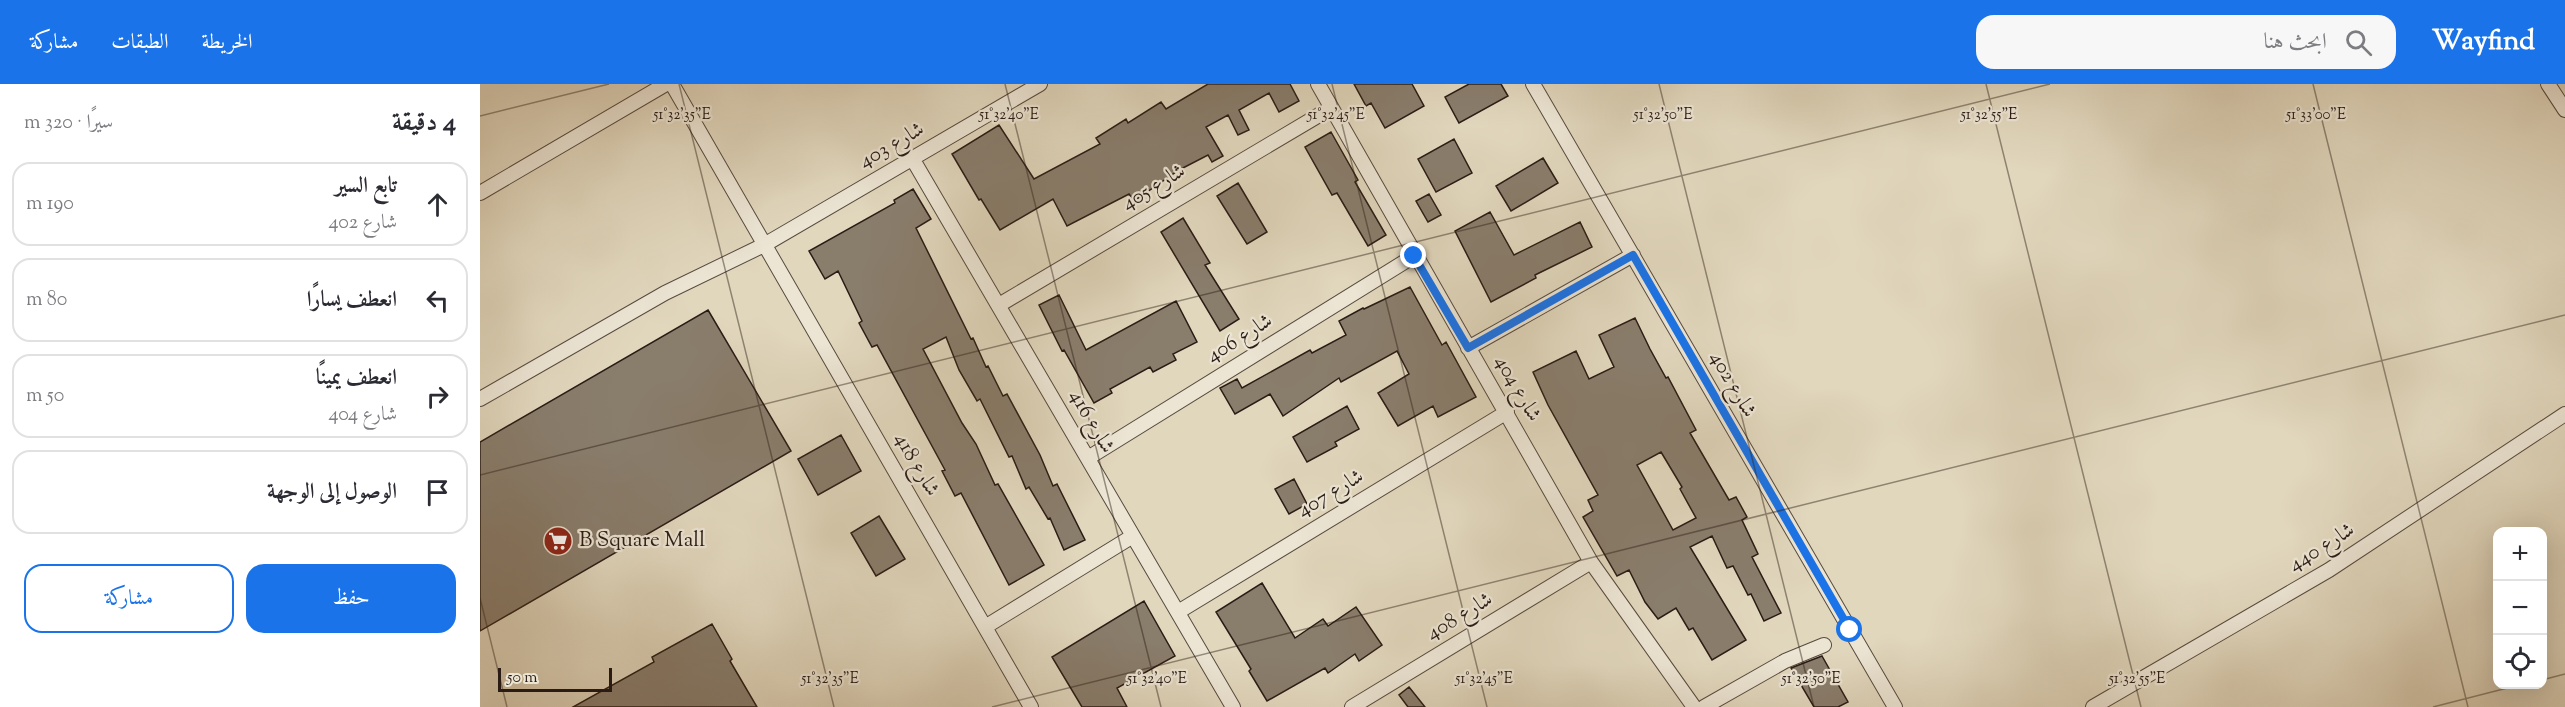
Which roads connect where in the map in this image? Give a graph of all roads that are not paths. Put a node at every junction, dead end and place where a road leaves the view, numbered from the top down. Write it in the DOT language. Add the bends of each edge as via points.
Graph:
graph roads {
  1 [pos="666,84"];
  2 [pos="672,84"];
  3 [pos="1040,84"];
  4 [pos="1318,84"];
  5 [pos="1533,84"];
  6 [pos="2548,84"];
  7 [pos="1330,108"];
  8 [pos="2565,110"];
  9 [pos="912,159"];
  10 [pos="480,193"];
  11 [pos="764,244"];
  12 [pos="1633,255"];
  13 [pos="1414,256"];
  14 [pos="999,305"];
  15 [pos="1468,348"];
  16 [pos="480,399"];
  17 [pos="1507,412"];
  18 [pos="2565,414"];
  19 [pos="1088,458"];
  20 [pos="1132,536"];
  21 [pos="1591,562"];
  22 [pos="1178,612"];
  23 [pos="985,627"];
  24 [pos="1824,645"];
  25 [pos="1031,707"];
  26 [pos="1233,707"];
  27 [pos="1352,707"];
  28 [pos="1694,707"];
  29 [pos="1704,707"];
  30 [pos="1895,707"];
  31 [pos="2093,707"];
  1 -- 10 [label="street"];
  2 -- 11 [label="street, شارع 418"];
  3 -- 9 [label="street, شارع 403"];
  4 -- 7 [label="street, شارع 404"];
  5 -- 12 [label="street, شارع 402"];
  6 -- 8 [label="street"];
  7 -- 13 [label="street, شارع 404"];
  7 -- 14 [label="street, شارع 405"];
  9 -- 11 [label="street, شارع 403"];
  9 -- 14 [label="street, شارع 416"];
  11 -- 16 [label="street, شارع 403" via="665,293"];
  11 -- 23 [label="street, شارع 418"];
  12 -- 15 [label="street"];
  12 -- 30 [label="street, شارع 402"];
  13 -- 15 [label="street, شارع 404"];
  13 -- 19 [label="street, شارع 406"];
  14 -- 19 [label="street, شارع 416"];
  15 -- 17 [label="street, شارع 404"];
  17 -- 21 [label="street, شارع 404"];
  17 -- 22 [label="street, شارع 407"];
  18 -- 31 [label="street, شارع 440" via="2329,570"];
  19 -- 20 [label="street, شارع 416"];
  20 -- 22 [label="street, شارع 416"];
  20 -- 23 [label="street"];
  21 -- 27 [label="street, شارع 408"];
  21 -- 28 [label="street, شارع 404"];
  22 -- 26 [label="street, شارع 416"];
  23 -- 25 [label="street, شارع 418"];
  24 -- 29 [label="street" via="1778,665"];
}
